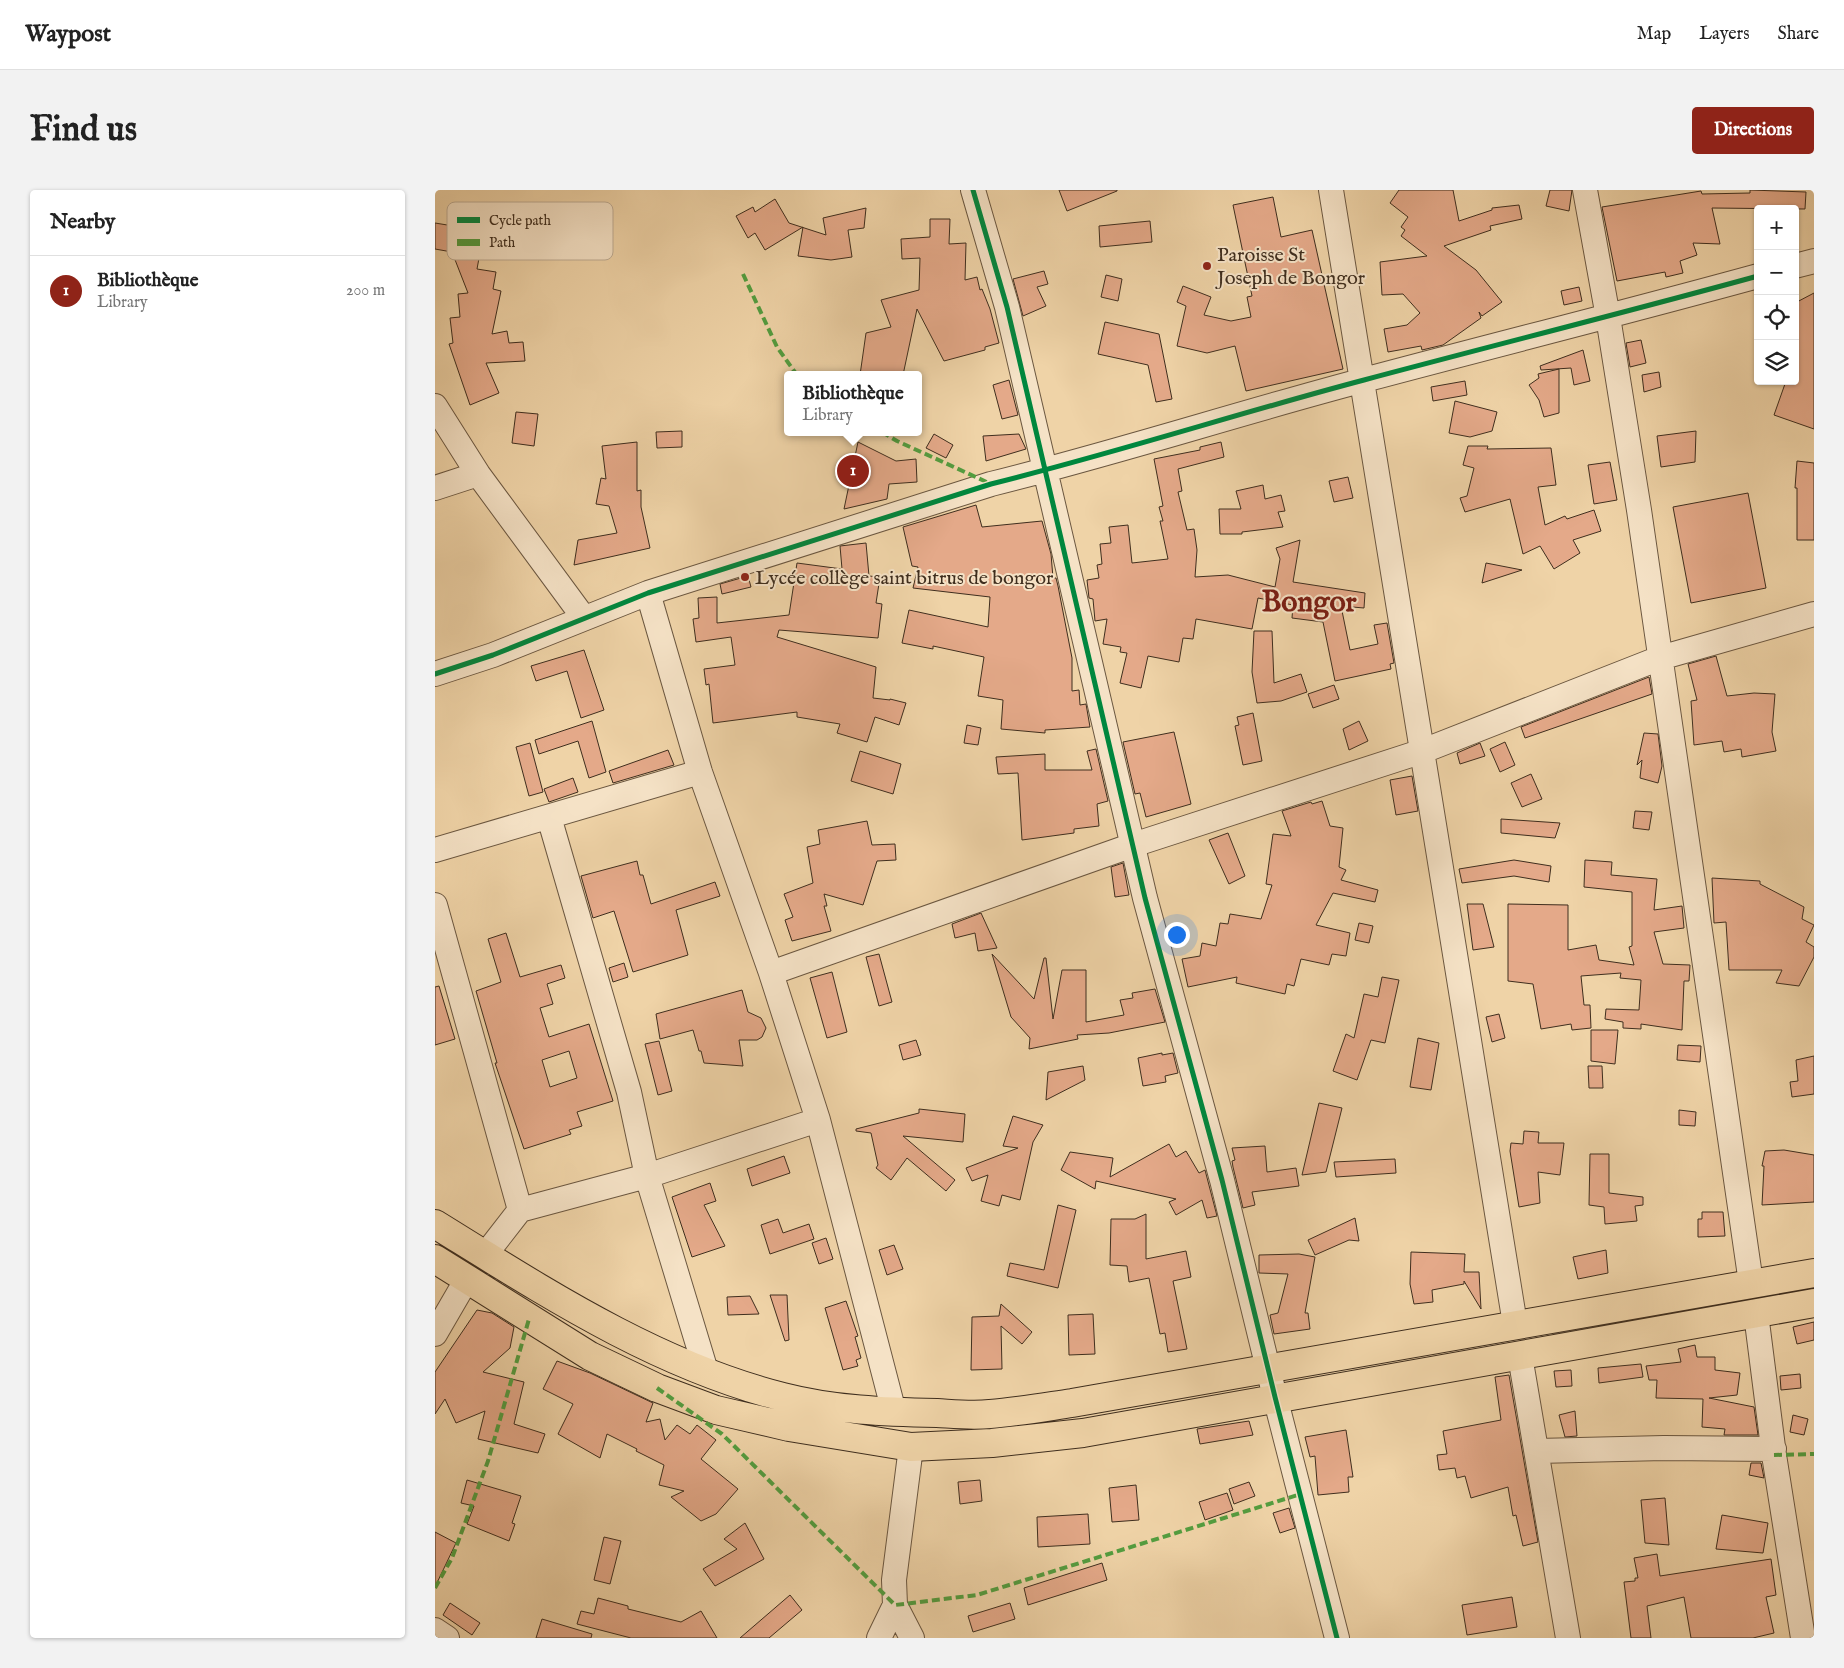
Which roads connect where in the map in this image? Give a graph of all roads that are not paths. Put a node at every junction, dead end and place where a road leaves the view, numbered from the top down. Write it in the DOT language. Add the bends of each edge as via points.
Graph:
graph roads {
  1 [pos="973,190"];
  2 [pos="1331,190"];
  3 [pos="1585,190"];
  4 [pos="1814,261"];
  5 [pos="1799,265"];
  6 [pos="1754,277"];
  7 [pos="1608,317"];
  8 [pos="1363,380"];
  9 [pos="435,406"];
  10 [pos="1046,470"];
  11 [pos="478,474"];
  12 [pos="435,488"];
  13 [pos="648,593"];
  14 [pos="1814,614"];
  15 [pos="584,618"];
  16 [pos="1660,658"];
  17 [pos="435,674"];
  18 [pos="1423,751"];
  19 [pos="700,772"];
  20 [pos="549,817"];
  21 [pos="1133,844"];
  22 [pos="435,850"];
  23 [pos="435,905"];
  24 [pos="771,973"];
  25 [pos="818,1120"];
  26 [pos="647,1176"];
  27 [pos="520,1210"];
  28 [pos="435,1224"];
  29 [pos="485,1256"];
  30 [pos="435,1259"];
  31 [pos="1814,1273"];
  32 [pos="467,1279"];
  33 [pos="1751,1283"];
  34 [pos="1814,1303"];
  35 [pos="1756,1314"];
  36 [pos="1515,1324"];
  37 [pos="435,1334"];
  38 [pos="1519,1356"];
  39 [pos="1268,1369"];
  40 [pos="706,1371"];
  41 [pos="1122,1395"];
  42 [pos="1275,1397"];
  43 [pos="894,1412"];
  44 [pos="1130,1424"];
  45 [pos="911,1447"];
  46 [pos="1774,1449"];
  47 [pos="1537,1451"];
  48 [pos="895,1605"];
  49 [pos="435,1630"];
  50 [pos="447,1638"];
  51 [pos="879,1638"];
  52 [pos="913,1638"];
  53 [pos="1337,1638"];
  54 [pos="1568,1638"];
  55 [pos="1803,1638"];
  1 -- 10 [label="street" via="1007,308"];
  2 -- 8 [label="street"];
  3 -- 7 [label="street"];
  4 -- 5 [label="street"];
  6 -- 7 [label="street"];
  7 -- 8 [label="street"];
  7 -- 16 [label="street"];
  8 -- 10 [label="street"];
  8 -- 18 [label="street"];
  9 -- 11 [label="street"];
  10 -- 13 [label="street" via="991,484"];
  10 -- 21 [label="street"];
  11 -- 12 [label="street"];
  11 -- 15 [label="street"];
  13 -- 15 [label="street"];
  13 -- 19 [label="street"];
  14 -- 16 [label="street"];
  15 -- 17 [label="street"];
  16 -- 18 [label="street"];
  16 -- 33 [label="street"];
  18 -- 21 [label="street"];
  18 -- 36 [label="street"];
  19 -- 20 [label="street"];
  19 -- 24 [label="street"];
  20 -- 22 [label="street"];
  20 -- 26 [label="street" via="629,1092"];
  21 -- 24 [label="street"];
  21 -- 39 [label="street" via="1222,1180"];
  23 -- 27 [label="street"];
  24 -- 25 [label="street"];
  25 -- 26 [label="street"];
  25 -- 43 [label="street"];
  26 -- 27 [label="street"];
  26 -- 40 [label="street"];
  27 -- 29 [label="street"];
  28 -- 29 [label="main road"];
  29 -- 40 [label="main road" via="639,1344"];
  30 -- 32 [label="main road"];
  31 -- 33 [label="main road"];
  32 -- 37 [label="street"];
  32 -- 45 [label="main road" via="591,1356 657,1388 716,1410 789,1427"];
  33 -- 36 [label="main road"];
  34 -- 35 [label="main road"];
  35 -- 38 [label="main road"];
  35 -- 46 [label="street"];
  36 -- 39 [label="main road"];
  38 -- 42 [label="main road"];
  38 -- 47 [label="street"];
  39 -- 41 [label="main road"];
  39 -- 42 [label="street"];
  40 -- 43 [label="main road" via="783,1397"];
  41 -- 43 [label="main road" via="988,1414"];
  41 -- 44 [label="main road"];
  42 -- 44 [label="main road"];
  42 -- 53 [label="street"];
  44 -- 45 [label="main road" via="1083,1433 992,1443"];
  45 -- 48 [label="street" via="894,1580"];
  46 -- 47 [label="street"];
  46 -- 55 [label="street"];
  47 -- 54 [label="street"];
  48 -- 51 [label="street"];
  48 -- 52 [label="street"];
  49 -- 50 [label="street"];
}
